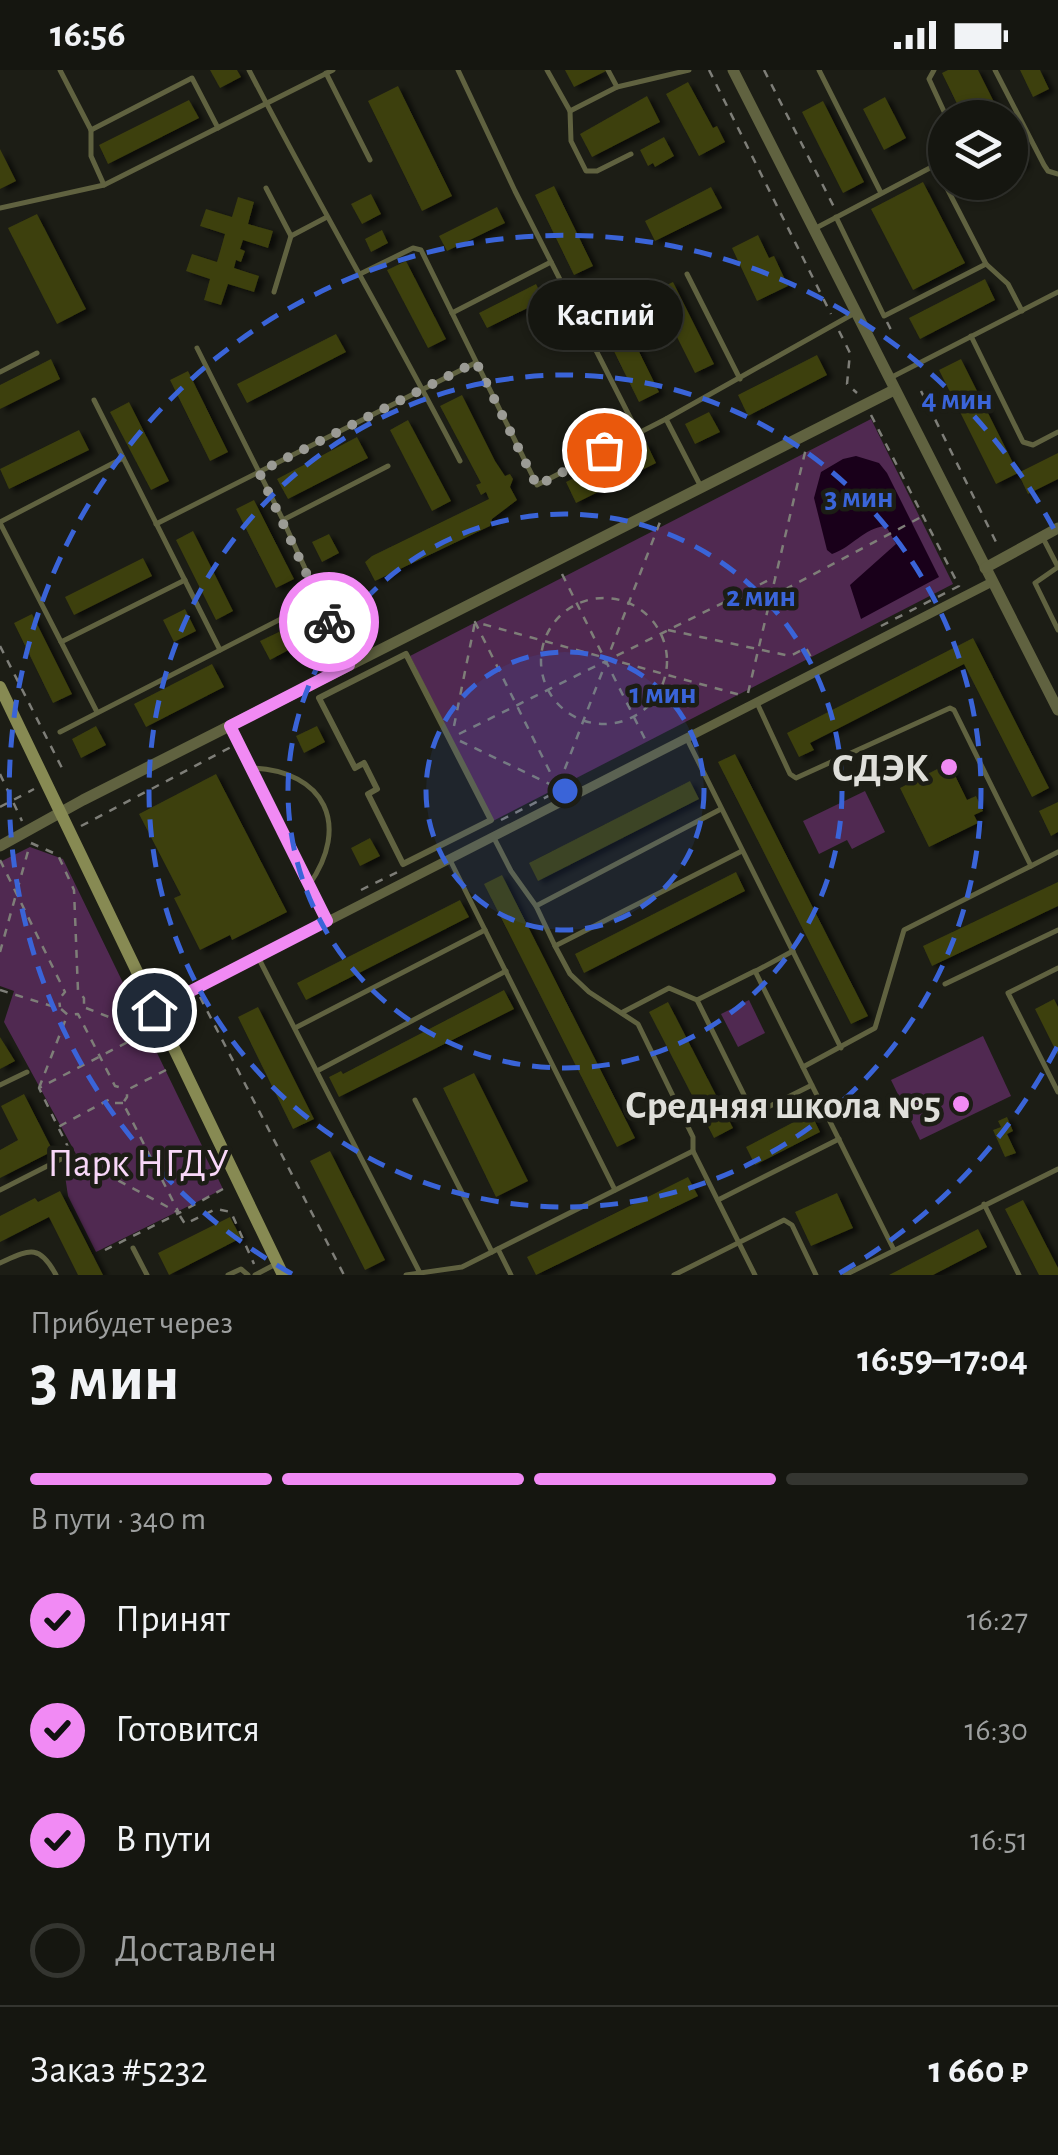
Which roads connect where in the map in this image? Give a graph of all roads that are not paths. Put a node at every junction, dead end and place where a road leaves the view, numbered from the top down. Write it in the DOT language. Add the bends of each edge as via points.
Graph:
graph roads {
  1 [pos="60,70"];
  2 [pos="188,70"];
  3 [pos="250,70"];
  4 [pos="458,70"];
  5 [pos="547,70"];
  6 [pos="608,70"];
  7 [pos="689,70"];
  8 [pos="734,70"];
  9 [pos="819,70"];
  10 [pos="934,70"];
  11 [pos="995,70"];
  12 [pos="330,72"];
  13 [pos="192,78"];
  14 [pos="617,87"];
  15 [pos="938,100"];
  16 [pos="266,103"];
  17 [pos="570,111"];
  18 [pos="218,128"];
  19 [pos="91,130"];
  20 [pos="631,154"];
  21 [pos="370,160"];
  22 [pos="928,169"];
  23 [pos="1058,174"];
  24 [pos="104,185"];
  25 [pos="266,188"];
  26 [pos="880,193"];
  27 [pos="954,200"];
  28 [pos="0,208"];
  29 [pos="328,217"];
  30 [pos="836,217"];
  31 [pos="813,229"];
  32 [pos="291,236"];
  33 [pos="551,262"];
  34 [pos="986,264"];
  35 [pos="360,274"];
  36 [pos="687,274"];
  37 [pos="274,292"];
  38 [pos="1058,292"];
  39 [pos="1022,310"];
  40 [pos="452,313"];
  41 [pos="856,313"];
  42 [pos="971,336"];
  43 [pos="196,348"];
  44 [pos="38,353"];
  45 [pos="0,361"];
  46 [pos="476,362"];
  47 [pos="10,368"];
  48 [pos="0,372"];
  49 [pos="740,379"];
  50 [pos="892,384"];
  51 [pos="424,389"];
  52 [pos="94,400"];
  53 [pos="666,419"];
  54 [pos="1058,432"];
  55 [pos="638,433"];
  56 [pos="123,458"];
  57 [pos="460,460"];
  58 [pos="388,466"];
  59 [pos="259,472"];
  60 [pos="702,488"];
  61 [pos="282,520"];
  62 [pos="0,523"];
  63 [pos="156,524"];
  64 [pos="1058,528"];
  65 [pos="1042,536"];
  66 [pos="985,568"];
  67 [pos="184,580"];
  68 [pos="992,582"];
  69 [pos="318,600"];
  70 [pos="1058,630"];
  71 [pos="61,642"];
  72 [pos="220,650"];
  73 [pos="349,665"];
  74 [pos="0,687"];
  75 [pos="756,700"];
  76 [pos="1058,710"];
  77 [pos="97,712"];
  78 [pos="230,726"];
  79 [pos="60,732"];
  80 [pos="685,736"];
  81 [pos="252,768"];
  82 [pos="722,809"];
  83 [pos="61,813"];
  84 [pos="493,829"];
  85 [pos="0,846"];
  86 [pos="742,850"];
  87 [pos="1058,852"];
  88 [pos="449,857"];
  89 [pos="407,865"];
  90 [pos="1031,866"];
  91 [pos="309,885"];
  92 [pos="536,906"];
  93 [pos="327,921"];
  94 [pos="485,930"];
  95 [pos="1058,930"];
  96 [pos="556,946"];
  97 [pos="793,951"];
  98 [pos="258,956"];
  99 [pos="1058,968"];
  100 [pos="506,971"];
  101 [pos="755,971"];
  102 [pos="945,984"];
  103 [pos="697,1000"];
  104 [pos="154,1010"];
  105 [pos="623,1012"];
  106 [pos="295,1028"];
  107 [pos="840,1048"];
  108 [pos="803,1067"];
  109 [pos="317,1071"];
  110 [pos="26,1072"];
  111 [pos="0,1085"];
  112 [pos="812,1085"];
  113 [pos="1058,1092"];
  114 [pos="414,1100"];
  115 [pos="839,1139"];
  116 [pos="693,1152"];
  117 [pos="71,1154"];
  118 [pos="1058,1169"];
  119 [pos="0,1190"];
  120 [pos="615,1190"];
  121 [pos="718,1200"];
  122 [pos="984,1204"];
  123 [pos="738,1242"];
  124 [pos="133,1248"];
  125 [pos="894,1250"];
  126 [pos="495,1251"];
  127 [pos="0,1264"];
  128 [pos="280,1270"];
  129 [pos="253,1274"];
  130 [pos="420,1274"];
  131 [pos="56,1275"];
  132 [pos="146,1275"];
  133 [pos="228,1275"];
  134 [pos="406,1275"];
  135 [pos="511,1275"];
  136 [pos="674,1275"];
  137 [pos="756,1275"];
  138 [pos="816,1275"];
  139 [pos="845,1275"];
  140 [pos="1019,1275"];
  1 -- 19 [label="lane"];
  2 -- 13 [label="lane"];
  3 -- 16 [label="lane"];
  4 -- 33 [label="lane"];
  5 -- 17 [label="lane"];
  6 -- 14 [label="lane"];
  7 -- 14 [label="lane"];
  8 -- 31 [label="street"];
  9 -- 26 [label="lane"];
  10 -- 15 [label="lane" via="928,79"];
  11 -- 23 [label="lane" via="1044,165"];
  12 -- 16 [label="lane"];
  12 -- 21 [label="lane"];
  13 -- 18 [label="lane"];
  13 -- 19 [label="lane"];
  14 -- 17 [label="lane"];
  16 -- 18 [label="lane"];
  16 -- 29 [label="lane"];
  17 -- 20 [label="lane" via="571,140 586,170"];
  18 -- 24 [label="lane"];
  19 -- 24 [label="lane" via="90,156"];
  22 -- 26 [label="lane"];
  24 -- 28 [label="lane"];
  25 -- 32 [label="lane"];
  26 -- 30 [label="lane"];
  27 -- 34 [label="lane"];
  29 -- 32 [label="lane"];
  29 -- 35 [label="lane"];
  30 -- 31 [label="lane"];
  30 -- 34 [label="lane" via="884,316"];
  31 -- 41 [label="street"];
  32 -- 37 [label="lane"];
  33 -- 40 [label="lane"];
  33 -- 55 [label="lane"];
  34 -- 39 [label="lane"];
  35 -- 40 [label="lane" via="421,250"];
  35 -- 51 [label="lane"];
  36 -- 49 [label="lane"];
  38 -- 39 [label="lane"];
  39 -- 42 [label="lane"];
  40 -- 46 [label="lane"];
  41 -- 49 [label="lane"];
  41 -- 50 [label="street"];
  42 -- 50 [label="lane"];
  42 -- 54 [label="lane" via="1023,442 1033,445"];
  43 -- 59 [label="lane"];
  44 -- 47 [label="lane"];
  45 -- 47 [label="lane"];
  46 -- 51 [label="lane"];
  46 -- 55 [label="lane" via="537,486"];
  47 -- 48 [label="lane"];
  49 -- 53 [label="lane"];
  50 -- 60 [label="street"];
  50 -- 66 [label="street"];
  51 -- 57 [label="lane"];
  51 -- 59 [label="lane"];
  52 -- 56 [label="lane"];
  53 -- 55 [label="lane"];
  53 -- 60 [label="lane"];
  56 -- 62 [label="lane"];
  56 -- 63 [label="lane"];
  58 -- 61 [label="lane"];
  59 -- 61 [label="lane"];
  59 -- 63 [label="lane"];
  60 -- 73 [label="street"];
  61 -- 69 [label="lane"];
  62 -- 71 [label="lane"];
  63 -- 67 [label="lane"];
  64 -- 65 [label="street"];
  65 -- 66 [label="street"];
  65 -- 70 [label="lane" via="1058,566 1035,582"];
  66 -- 68 [label="street"];
  67 -- 71 [label="lane"];
  67 -- 72 [label="lane"];
  68 -- 75 [label="street"];
  68 -- 76 [label="street"];
  69 -- 72 [label="lane"];
  69 -- 73 [label="lane"];
  71 -- 77 [label="lane"];
  72 -- 77 [label="lane"];
  73 -- 78 [label="street"];
  74 -- 83 [label="main road"];
  75 -- 80 [label="street"];
  75 -- 90 [label="lane" via="796,778 944,708 954,710"];
  77 -- 79 [label="lane"];
  78 -- 81 [label="lane"];
  78 -- 83 [label="street"];
  80 -- 82 [label="lane"];
  80 -- 84 [label="street"];
  81 -- 91 [label="lane"];
  81 -- 91 [label="lane" via="297,777 326,811 329,847"];
  82 -- 86 [label="lane"];
  82 -- 92 [label="lane"];
  83 -- 85 [label="street"];
  83 -- 104 [label="main road"];
  84 -- 88 [label="street"];
  84 -- 92 [label="lane"];
  86 -- 96 [label="lane"];
  86 -- 97 [label="lane"];
  87 -- 90 [label="lane"];
  88 -- 93 [label="street"];
  88 -- 94 [label="lane"];
  89 -- 89 [label="street" via="491,820 406,654 319,698 355,768 364,763 377,789 368,794"];
  90 -- 107 [label="lane" via="904,930 875,1028"];
  91 -- 93 [label="lane"];
  92 -- 96 [label="lane"];
  93 -- 98 [label="street"];
  94 -- 100 [label="lane"];
  94 -- 106 [label="lane"];
  95 -- 102 [label="lane"];
  96 -- 105 [label="lane" via="570,974"];
  97 -- 101 [label="lane"];
  97 -- 107 [label="lane"];
  98 -- 104 [label="street"];
  98 -- 106 [label="lane"];
  99 -- 113 [label="lane" via="1008,993"];
  100 -- 109 [label="lane"];
  100 -- 120 [label="lane"];
  101 -- 103 [label="lane"];
  101 -- 108 [label="lane"];
  103 -- 105 [label="lane" via="670,988"];
  103 -- 112 [label="lane" via="751,1109 758,1112"];
  104 -- 128 [label="main road"];
  105 -- 116 [label="lane" via="638,1024 693,1137"];
  106 -- 109 [label="lane"];
  107 -- 108 [label="lane"];
  108 -- 112 [label="lane"];
  109 -- 130 [label="lane"];
  110 -- 111 [label="lane"];
  112 -- 115 [label="lane"];
  114 -- 126 [label="lane"];
  115 -- 121 [label="lane"];
  115 -- 125 [label="lane"];
  116 -- 120 [label="lane"];
  116 -- 121 [label="lane"];
  117 -- 119 [label="lane"];
  118 -- 122 [label="lane"];
  120 -- 126 [label="lane"];
  121 -- 123 [label="lane"];
  122 -- 125 [label="lane"];
  122 -- 140 [label="lane"];
  123 -- 136 [label="lane"];
  123 -- 137 [label="lane"];
  123 -- 138 [label="lane" via="779,1220 789,1222"];
  124 -- 132 [label="lane"];
  125 -- 139 [label="lane"];
  126 -- 130 [label="lane" via="452,1270"];
  126 -- 135 [label="lane"];
  127 -- 131 [label="lane" via="35,1252 48,1258"];
  128 -- 129 [label="lane"];
  129 -- 133 [label="lane" via="242,1268"];
  130 -- 134 [label="lane"];
}
